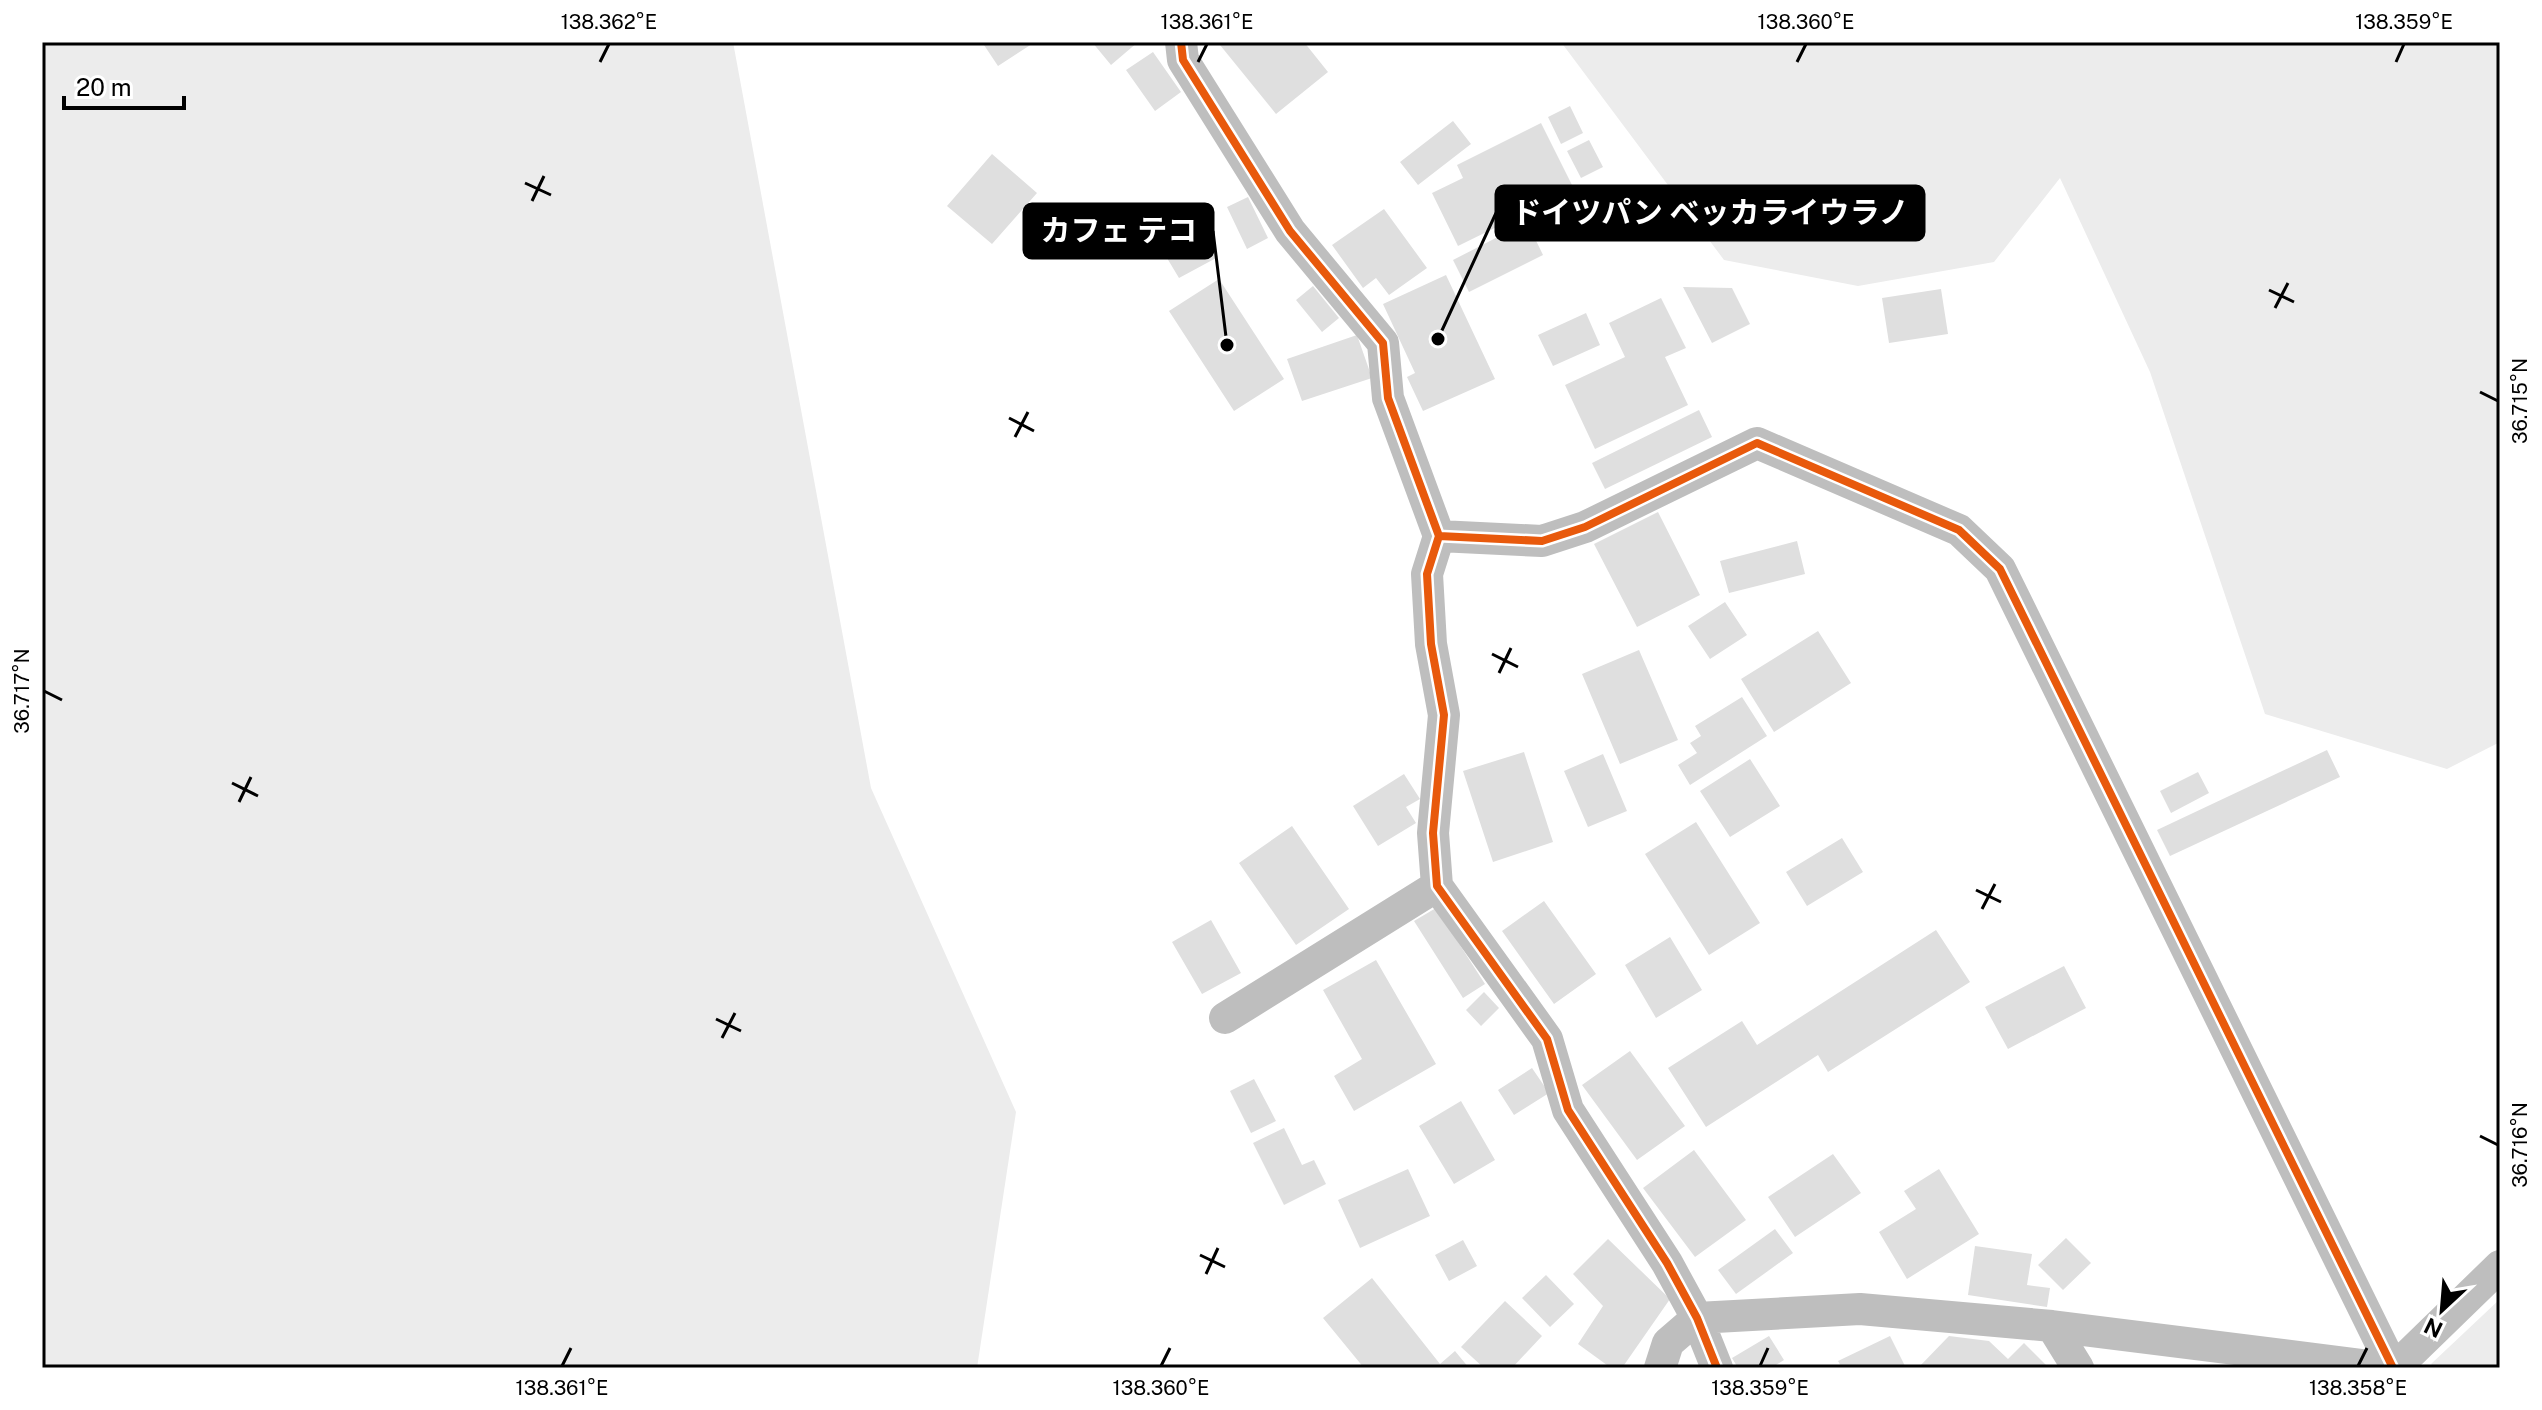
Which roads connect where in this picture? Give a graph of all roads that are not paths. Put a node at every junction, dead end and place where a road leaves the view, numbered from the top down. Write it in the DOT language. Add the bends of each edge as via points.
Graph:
graph roads {
  1 [pos="1181,42"];
  2 [pos="1439,536"];
  3 [pos="1437,886"];
  4 [pos="1225,1018"];
  5 [pos="2500,1266"];
  6 [pos="1697,1318"];
  7 [pos="2052,1326"];
  8 [pos="1660,1368"];
  9 [pos="1717,1368"];
  10 [pos="2078,1368"];
  11 [pos="2386,1368"];
  12 [pos="2394,1368"];
  1 -- 2 [label="street" via="1183,60 1290,231 1383,343 1388,398"];
  2 -- 3 [label="street" via="1427,574 1431,644 1444,715 1433,833"];
  2 -- 12 [label="street" via="1542,541 1585,527 1757,443 1959,530 2000,569"];
  3 -- 4 [label="street"];
  3 -- 6 [label="street" via="1547,1039 1568,1110"];
  5 -- 12 [label="street"];
  6 -- 7 [label="street" via="1860,1309"];
  6 -- 8 [label="street" via="1668,1343"];
  6 -- 9 [label="street"];
  7 -- 10 [label="street"];
  7 -- 11 [label="street"];
}
